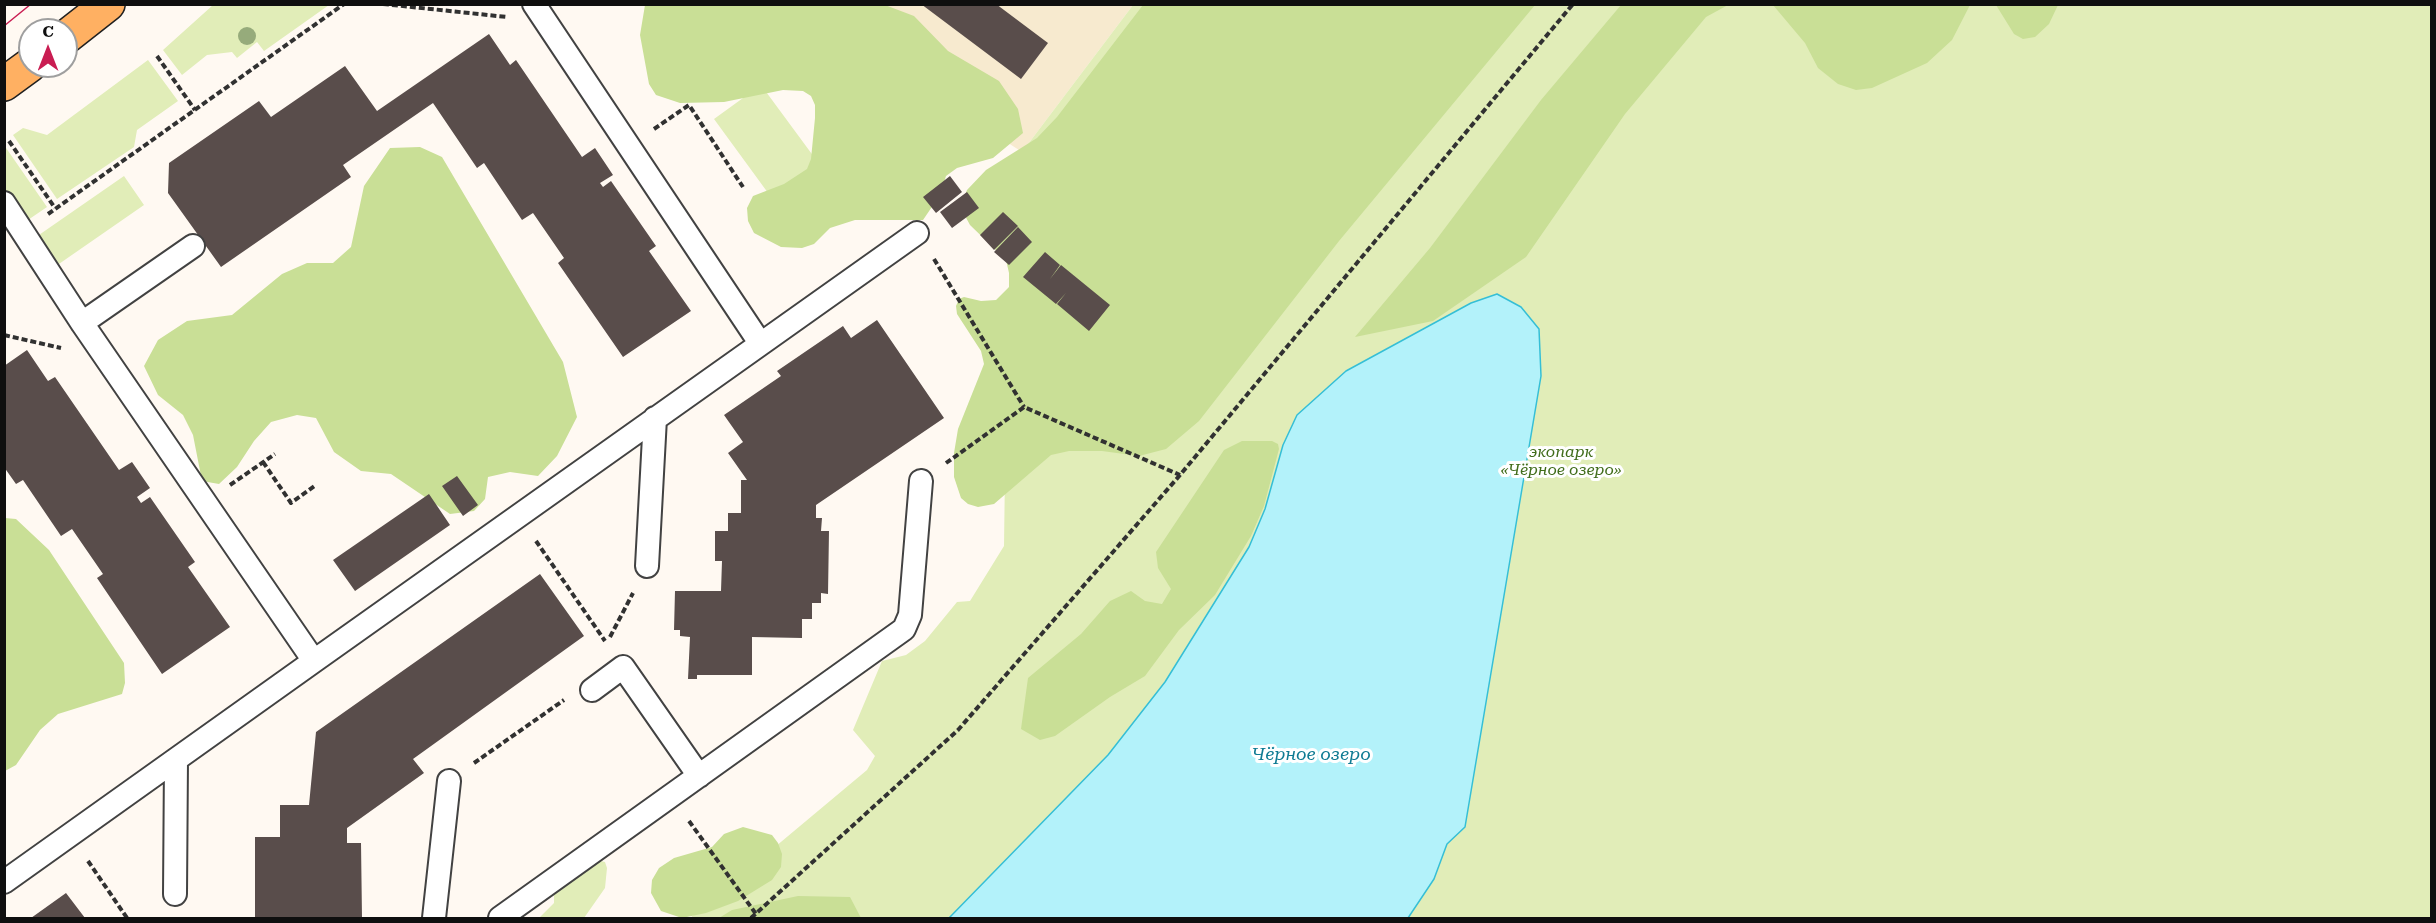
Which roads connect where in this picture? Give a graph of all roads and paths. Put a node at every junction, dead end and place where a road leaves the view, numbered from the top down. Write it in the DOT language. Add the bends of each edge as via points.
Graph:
graph roads {
  1 [pos="108,4"];
  2 [pos="344,4"];
  3 [pos="383,4"];
  4 [pos="534,4"];
  5 [pos="1574,4"];
  6 [pos="509,18"];
  7 [pos="78,28"];
  8 [pos="157,56"];
  9 [pos="18,74"];
  10 [pos="4,84"];
  11 [pos="195,110"];
  12 [pos="9,141"];
  13 [pos="628,146"];
  14 [pos="743,187"];
  15 [pos="4,203"];
  16 [pos="55,208"];
  17 [pos="22,231"];
  18 [pos="917,233"];
  19 [pos="193,246"];
  20 [pos="82,323"];
  21 [pos="760,343"];
  22 [pos="1024,407"];
  23 [pos="655,418"];
  24 [pos="275,454"];
  25 [pos="263,462"];
  26 [pos="1180,475"];
  27 [pos="921,481"];
  28 [pos="316,485"];
  29 [pos="205,503"];
  30 [pos="519,516"];
  31 [pos="647,566"];
  32 [pos="314,661"];
  33 [pos="582,692"];
  34 [pos="176,760"];
  35 [pos="699,776"];
  36 [pos="449,781"];
  37 [pos="671,796"];
  38 [pos="71,836"];
  39 [pos="4,882"];
  40 [pos="175,894"];
  41 [pos="756,914"];
  42 [pos="127,918"];
  43 [pos="434,918"];
  44 [pos="500,918"];
  45 [pos="751,918"];
  1 -- 7 [label="main road"];
  2 -- 11 [label="path"];
  3 -- 6 [label="path"];
  4 -- 13 [label="lane"];
  5 -- 26 [label="path"];
  8 -- 11 [label="path"];
  9 -- 10 [label="main road"];
  11 -- 16 [label="path"];
  12 -- 16 [label="path"];
  13 -- 14 [label="path" via="689,105"];
  13 -- 21 [label="lane"];
  15 -- 17 [label="lane"];
  16 -- 17 [label="path"];
  17 -- 20 [label="lane"];
  18 -- 21 [label="lane"];
  18 -- 22 [label="path"];
  19 -- 20 [label="lane"];
  20 -- 29 [label="lane"];
  21 -- 23 [label="lane"];
  22 -- 26 [label="path"];
  22 -- 27 [label="path"];
  23 -- 30 [label="lane"];
  23 -- 31 [label="lane"];
  24 -- 25 [label="path"];
  25 -- 28 [label="path" via="291,503"];
  25 -- 29 [label="path"];
  26 -- 41 [label="path" via="958,730"];
  27 -- 35 [label="lane" via="910,615 904,629"];
  29 -- 32 [label="lane"];
  30 -- 31 [label="path" via="606,643"];
  30 -- 32 [label="lane"];
  32 -- 34 [label="lane"];
  33 -- 35 [label="lane" via="623,667"];
  33 -- 36 [label="path"];
  34 -- 38 [label="lane"];
  34 -- 40 [label="lane"];
  35 -- 37 [label="lane"];
  36 -- 43 [label="lane"];
  37 -- 41 [label="path"];
  37 -- 44 [label="lane"];
  38 -- 39 [label="lane"];
  38 -- 42 [label="path"];
  41 -- 45 [label="path"];
}
